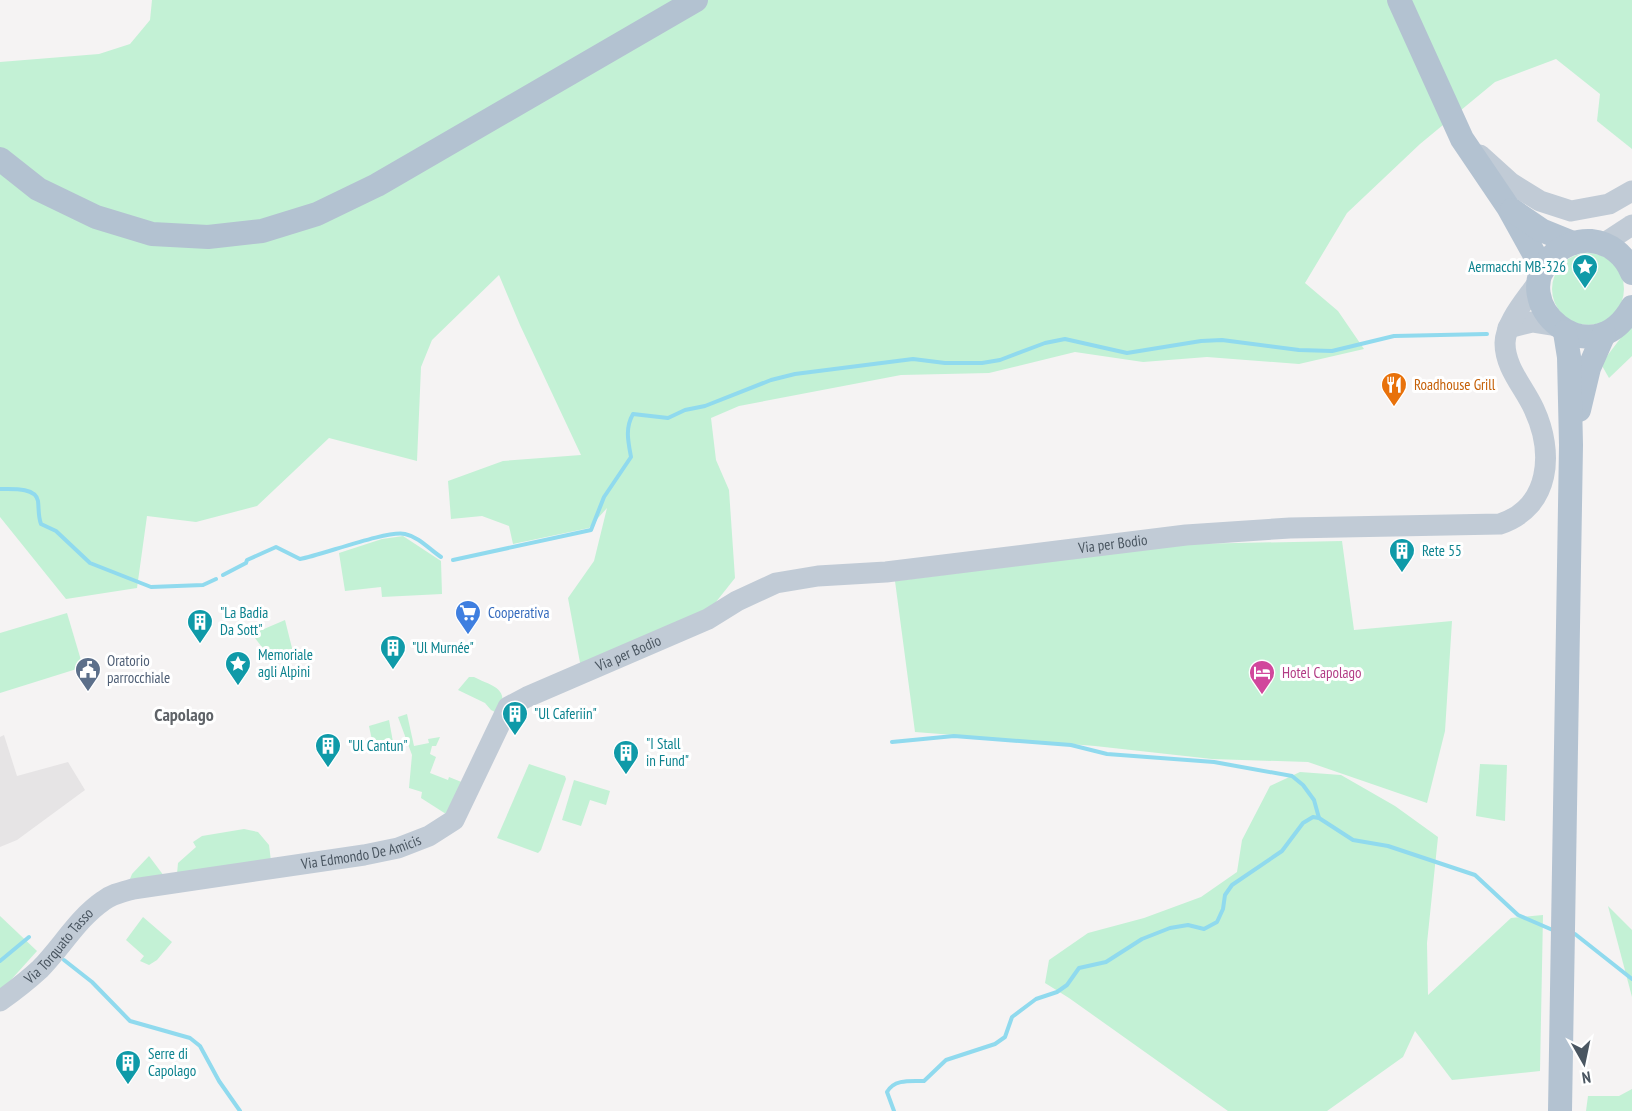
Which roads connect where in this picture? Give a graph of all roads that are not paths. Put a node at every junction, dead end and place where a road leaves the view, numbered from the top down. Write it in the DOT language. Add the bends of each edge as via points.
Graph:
graph roads {
  1 [pos="696,0"];
  2 [pos="1399,0"];
  3 [pos="1462,139"];
  4 [pos="0,159"];
  5 [pos="1632,191"];
  6 [pos="1508,207"];
  7 [pos="1632,225"];
  8 [pos="1573,243"];
  9 [pos="1603,244"];
  10 [pos="1632,273"];
  11 [pos="1542,274"];
  12 [pos="1632,307"];
  13 [pos="1508,328"];
  14 [pos="1561,329"];
  15 [pos="1604,334"];
  16 [pos="1571,445"];
  17 [pos="527,697"];
  18 [pos="117,893"];
  19 [pos="0,1001"];
  20 [pos="1560,1111"];
  1 -- 4 [label="main road" via="377,185 317,214 262,231 208,237 152,234 96,218 47,194"];
  2 -- 3 [label="main road"];
  3 -- 5 [label="street" via="1511,183 1540,201 1571,211 1609,204"];
  3 -- 6 [label="main road"];
  6 -- 8 [label="main road" via="1541,230"];
  6 -- 11 [label="main road"];
  7 -- 9 [label="street"];
  8 -- 9 [label="main road"];
  8 -- 11 [label="main road" via="1550,258"];
  9 -- 10 [label="main road" via="1617,251"];
  11 -- 13 [label="street"];
  11 -- 14 [label="main road" via="1542,305"];
  12 -- 15 [label="main road" via="1626,318"];
  13 -- 14 [label="street" via="1532,322"];
  13 -- 17 [label="street, Via per Bodio" via="1506,355 1535,410 1544,443 1545,472 1538,496 1513,520 1500,524 1290,528 1186,535 776,582 708,619"];
  14 -- 15 [label="main road" via="1578,336"];
  14 -- 16 [label="main road" via="1569,357"];
  15 -- 16 [label="main road" via="1589,368"];
  16 -- 20 [label="main road"];
  17 -- 18 [label="street, Via Edmondo De Amicis" via="508,708 454,820 429,836 364,855"];
  18 -- 19 [label="street, Via Torquato Tasso" via="91,910 41,968"];
}
